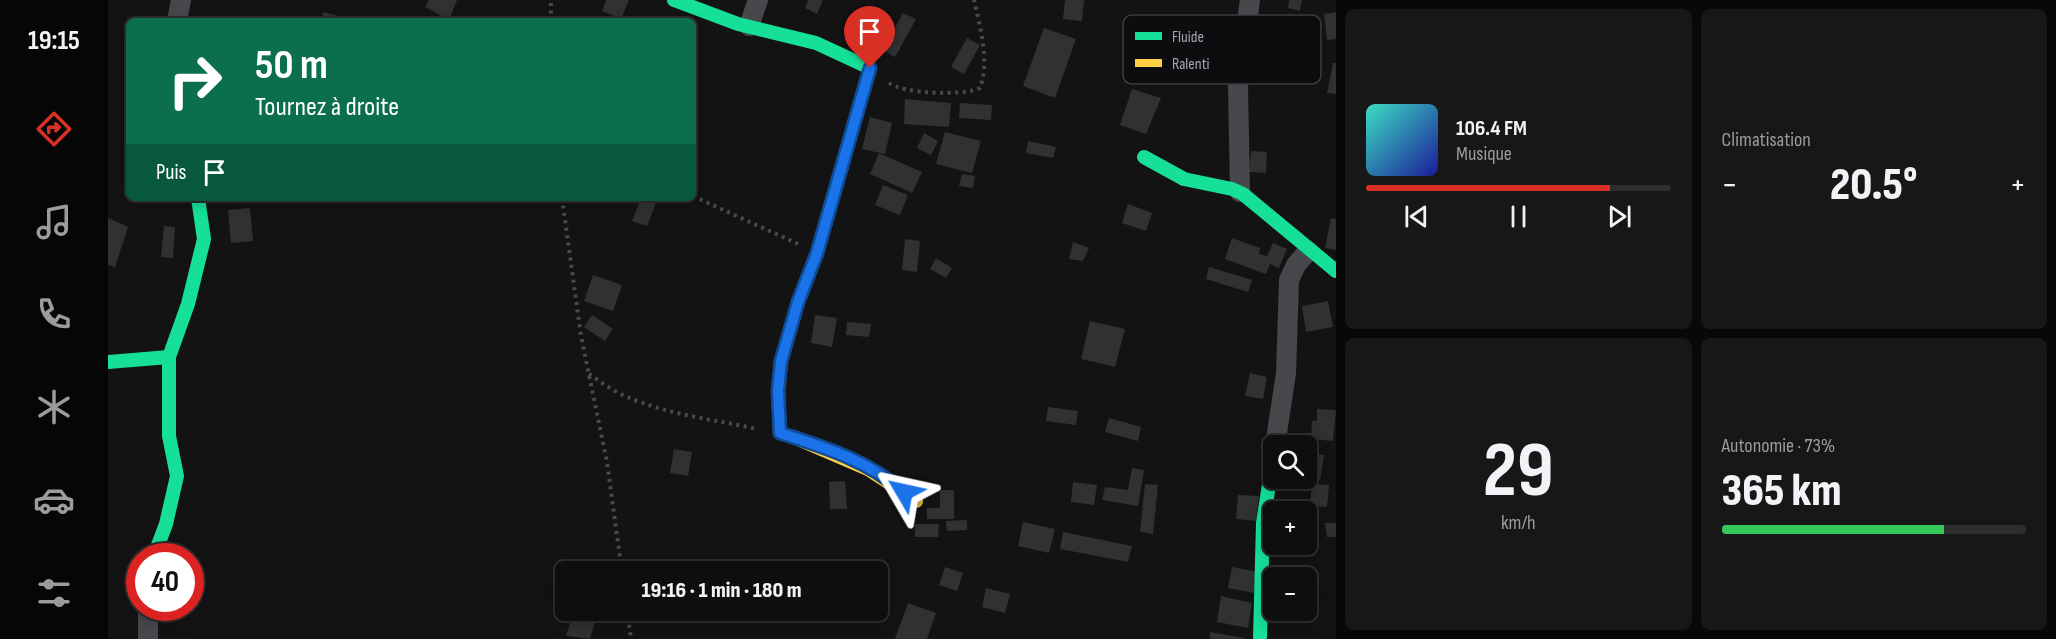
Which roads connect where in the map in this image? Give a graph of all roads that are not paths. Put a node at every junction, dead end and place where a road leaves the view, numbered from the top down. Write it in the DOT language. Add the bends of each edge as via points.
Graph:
graph roads {
  1 [pos="181,0"];
  2 [pos="674,0"];
  3 [pos="758,0"];
  4 [pos="1250,0"];
  5 [pos="1248,15"];
  6 [pos="178,18"];
  7 [pos="749,26"];
  8 [pos="1238,84"];
  9 [pos="1144,157"];
  10 [pos="1240,192"];
  11 [pos="198,201"];
  12 [pos="1308,251"];
  13 [pos="1336,271"];
  14 [pos="169,357"];
  15 [pos="108,362"];
  16 [pos="1277,435"];
  17 [pos="1268,489"];
  18 [pos="916,501"];
  19 [pos="158,543"];
  20 [pos="148,621"];
  21 [pos="148,639"];
  22 [pos="1260,639"];
  1 -- 6 [label="street"];
  2 -- 7 [label="street"];
  3 -- 7 [label="street"];
  4 -- 5 [label="street"];
  7 -- 18 [label="street" via="816,43 870,68 817,253 781,361 780,433 826,447 866,466"];
  8 -- 10 [label="street"];
  9 -- 10 [label="street" via="1189,181"];
  10 -- 12 [label="street"];
  11 -- 14 [label="street" via="204,239 188,304"];
  12 -- 13 [label="street"];
  12 -- 16 [label="street" via="1289,280 1287,373"];
  14 -- 15 [label="street"];
  14 -- 19 [label="street" via="169,436 177,476"];
  17 -- 22 [label="street" via="1263,523"];
  20 -- 21 [label="street"];
}
